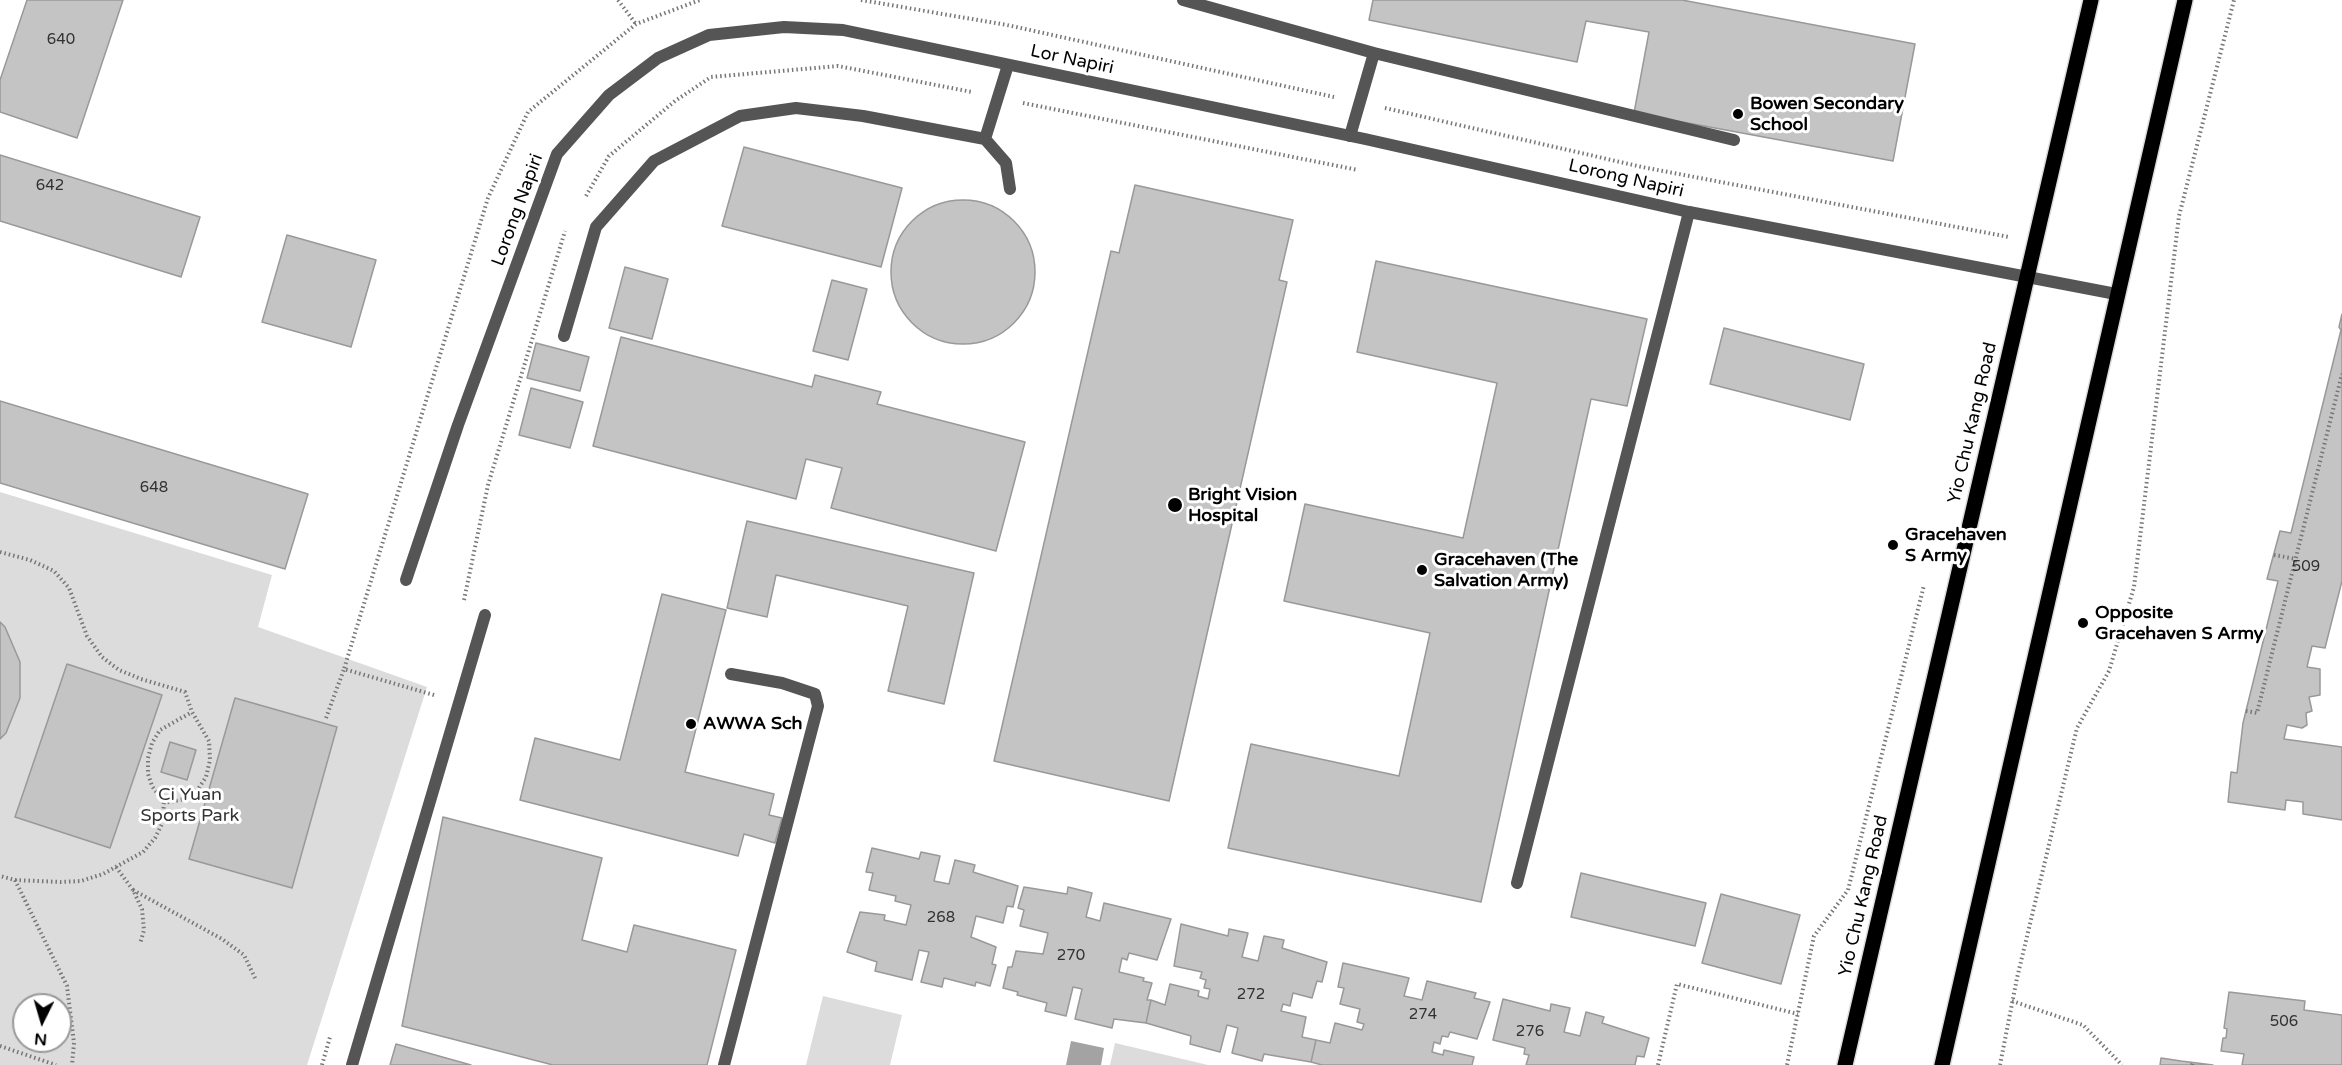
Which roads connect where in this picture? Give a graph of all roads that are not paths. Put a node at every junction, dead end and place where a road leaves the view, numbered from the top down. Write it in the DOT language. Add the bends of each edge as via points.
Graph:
graph roads {
  1 [pos="1183,0"];
  2 [pos="2091,0"];
  3 [pos="2185,0"];
  4 [pos="1374,53"];
  5 [pos="1008,65"];
  6 [pos="1129,90"];
  7 [pos="1350,136"];
  8 [pos="985,139"];
  9 [pos="1734,140"];
  10 [pos="1010,189"];
  11 [pos="1689,212"];
  12 [pos="2026,278"];
  13 [pos="2116,294"];
  14 [pos="564,336"];
  15 [pos="406,580"];
  16 [pos="485,615"];
  17 [pos="731,674"];
  18 [pos="1517,883"];
  19 [pos="352,1065"];
  20 [pos="724,1065"];
  21 [pos="1845,1065"];
  22 [pos="1942,1065"];
  1 -- 4 [label="street"];
  2 -- 12 [label="main road, Yio Chu Kang Road"];
  3 -- 13 [label="main road"];
  4 -- 7 [label="street"];
  4 -- 9 [label="street"];
  5 -- 6 [label="street, Lor Napiri"];
  5 -- 8 [label="street"];
  5 -- 15 [label="street, Lorong Napiri" via="843,30 784,27 709,35 658,58 609,95 557,154"];
  6 -- 7 [label="street, Lorong Napiri"];
  7 -- 11 [label="street, Lorong Napiri"];
  8 -- 10 [label="street" via="1006,163"];
  8 -- 14 [label="street" via="796,108 741,116 654,161 596,227"];
  11 -- 12 [label="street, Lorong Napiri"];
  11 -- 18 [label="street"];
  12 -- 13 [label="street, Lorong Napiri"];
  12 -- 21 [label="main road, Yio Chu Kang Road"];
  13 -- 22 [label="main road"];
  16 -- 19 [label="street"];
  17 -- 20 [label="street" via="782,683 815,694 818,706"];
}
